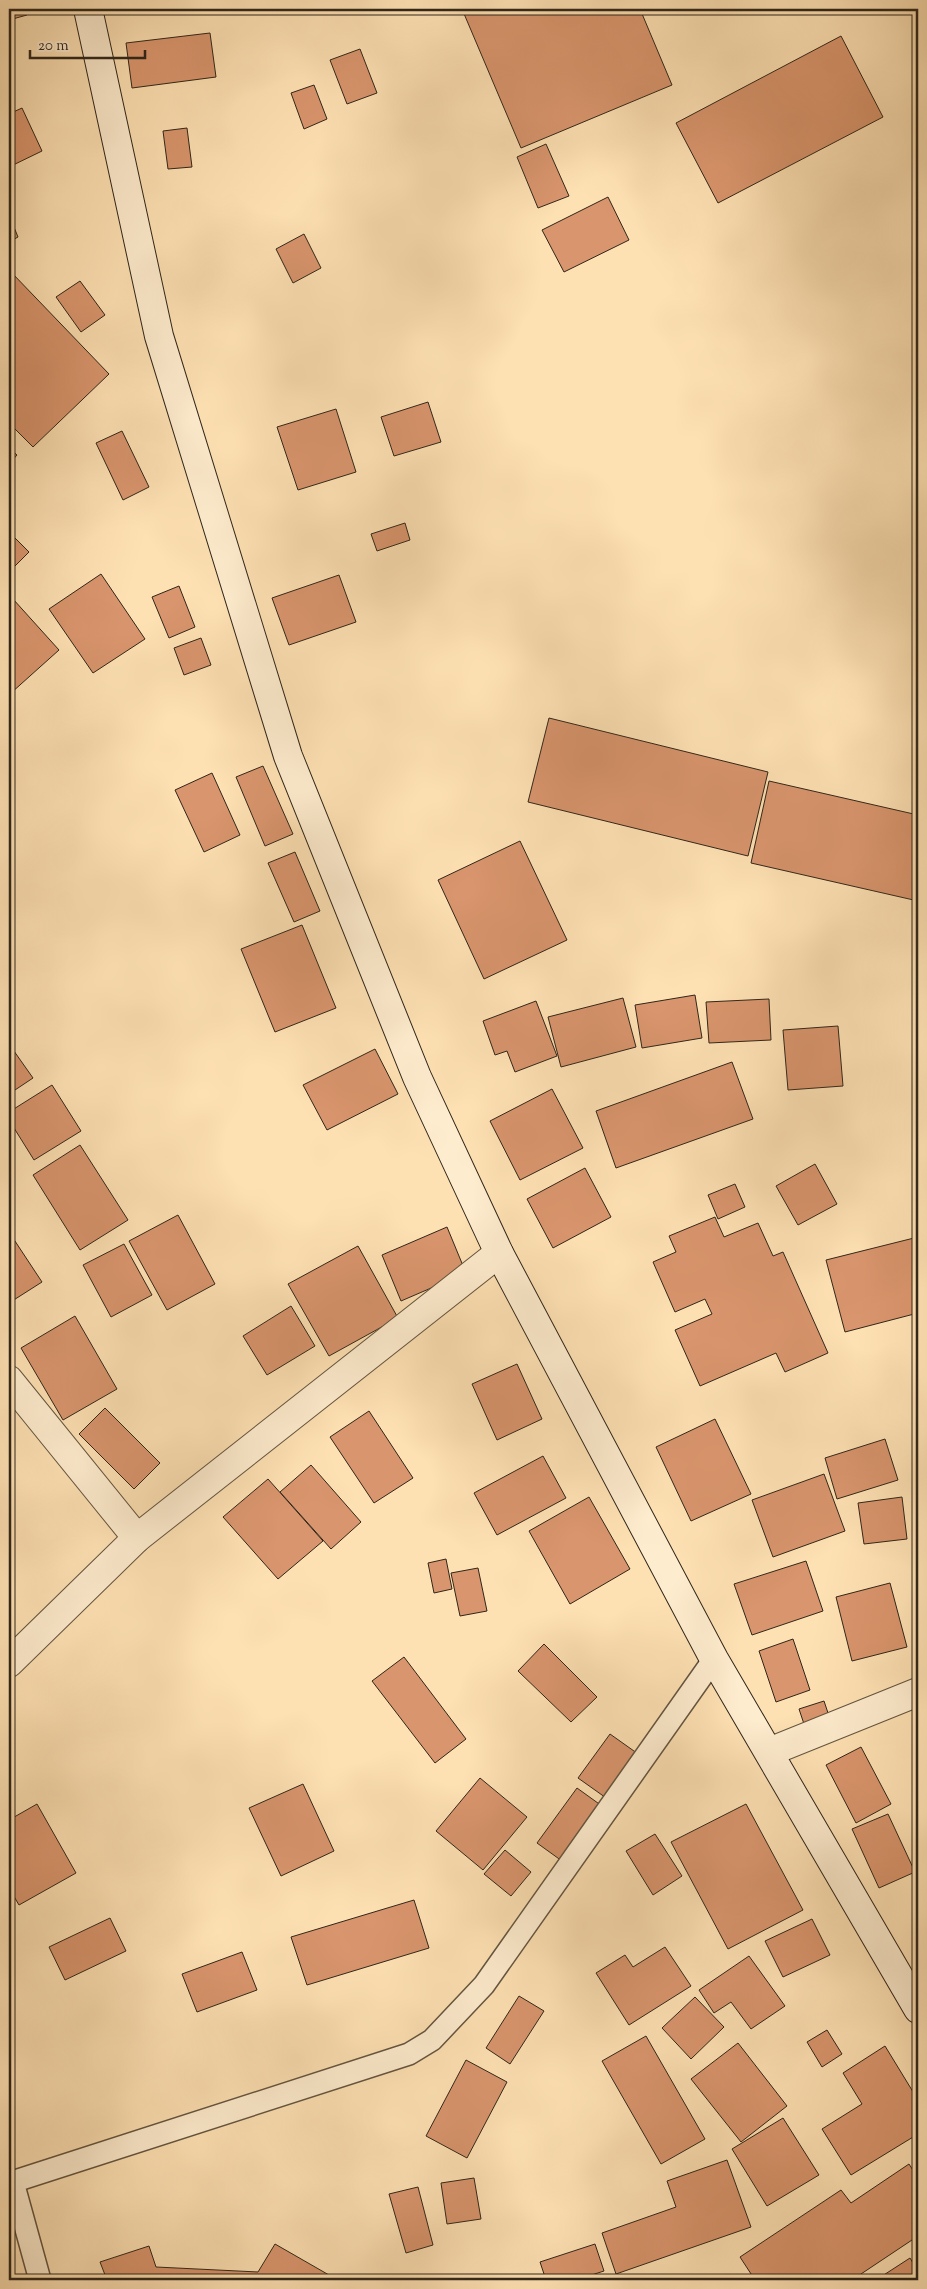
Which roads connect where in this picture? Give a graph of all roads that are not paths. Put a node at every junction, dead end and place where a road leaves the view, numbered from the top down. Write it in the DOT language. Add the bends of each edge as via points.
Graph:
graph roads {
  1 [pos="88,9"];
  2 [pos="499,1253"];
  3 [pos="9,1380"];
  4 [pos="137,1538"];
  5 [pos="714,1659"];
  6 [pos="9,1663"];
  7 [pos="918,1692"];
  8 [pos="769,1752"];
  9 [pos="918,2009"];
  10 [pos="11,2182"];
  11 [pos="40,2280"];
  1 -- 2 [label="main road" via="160,336 288,756 417,1077"];
  2 -- 4 [label="main road"];
  2 -- 5 [label="main road"];
  3 -- 4 [label="main road"];
  4 -- 6 [label="main road"];
  5 -- 8 [label="main road"];
  5 -- 10 [label="lane" via="484,1985 432,2040 409,2054"];
  7 -- 8 [label="main road"];
  8 -- 9 [label="main road"];
  10 -- 11 [label="lane"];
}
